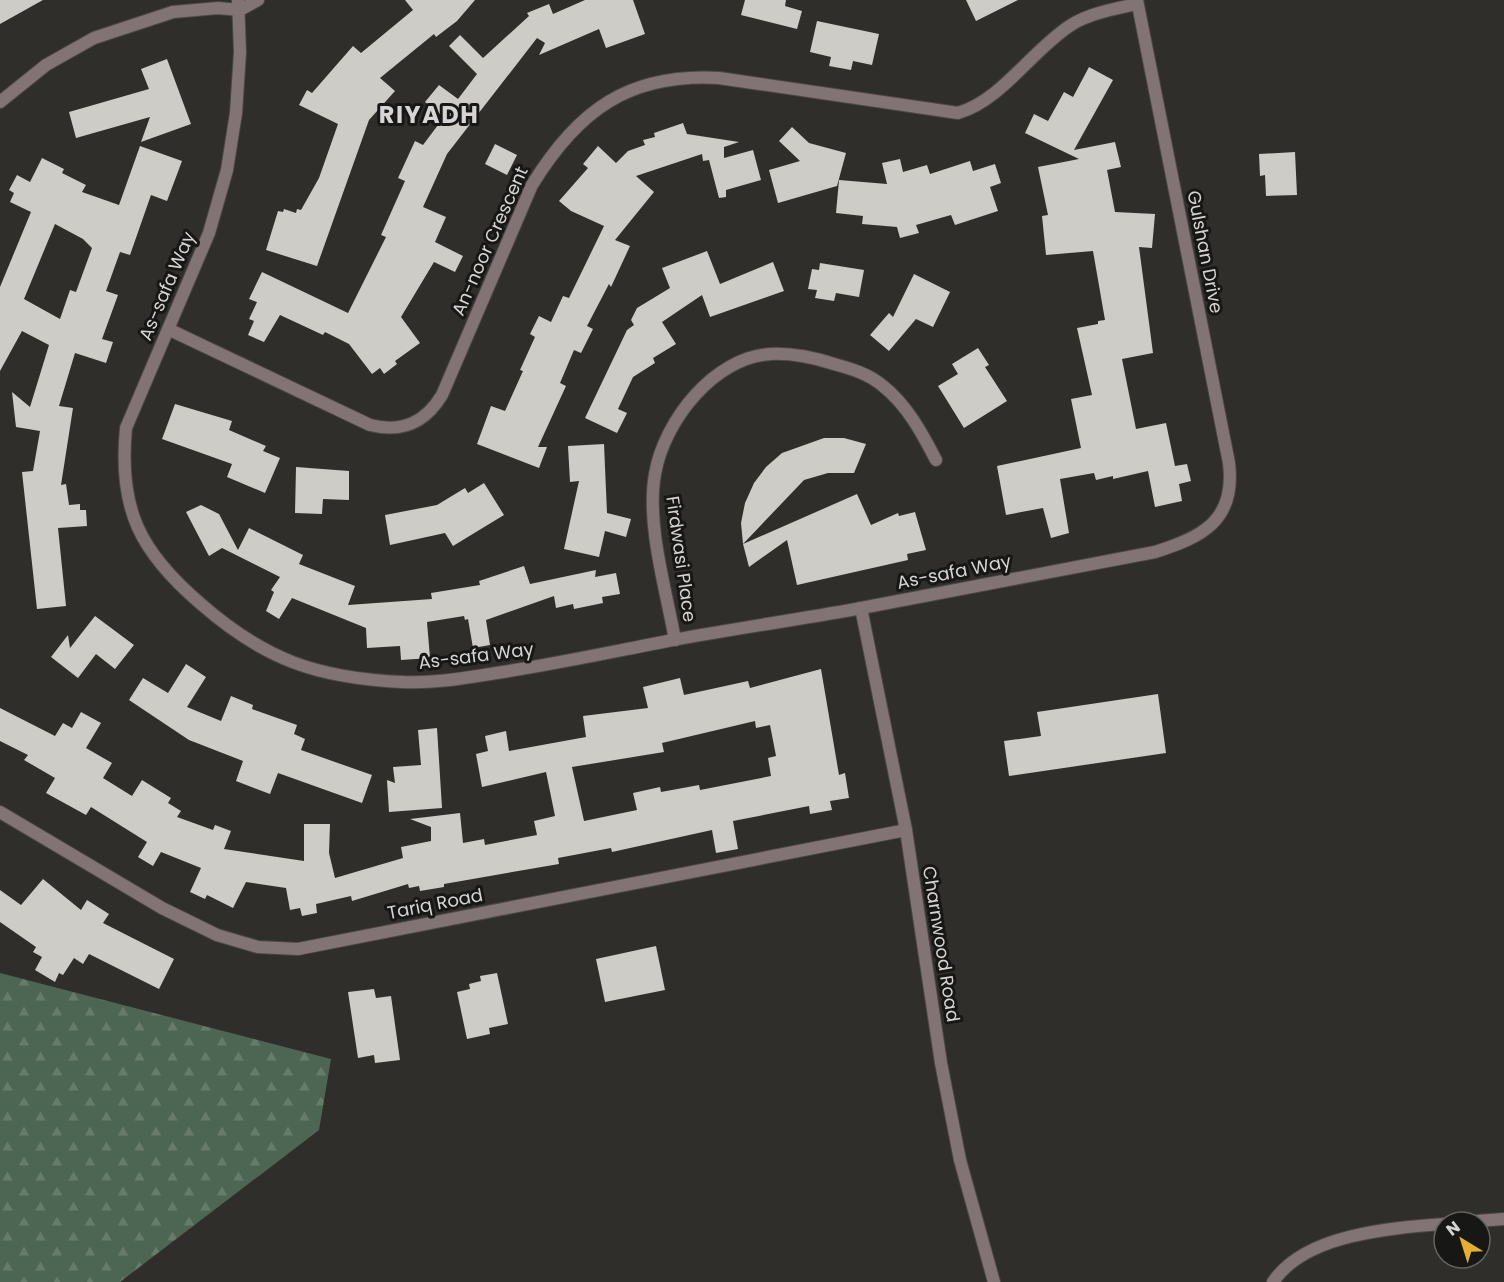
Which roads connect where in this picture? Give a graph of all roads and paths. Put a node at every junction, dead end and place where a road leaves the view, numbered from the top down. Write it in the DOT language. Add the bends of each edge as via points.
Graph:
graph roads {
  1 [pos="258,0"];
  2 [pos="1137,2"];
  3 [pos="239,5"];
  4 [pos="0,102"];
  5 [pos="170,330"];
  6 [pos="936,460"];
  7 [pos="1223,510"];
  8 [pos="861,608"];
  9 [pos="675,640"];
  10 [pos="0,812"];
  11 [pos="906,830"];
  12 [pos="1432,1226"];
  13 [pos="994,1282"];
  14 [pos="1273,1282"];
  1 -- 3 [label="street"];
  2 -- 5 [label="street, An-noor Crescent" via="1072,24 986,100 958,113 693,76 634,88 609,100 574,126 544,165 442,395 428,413 409,425 388,429 370,425"];
  2 -- 7 [label="street, Gulshan Drive" via="1229,464 1230,495"];
  3 -- 4 [label="street" via="173,12 94,38 46,64"];
  3 -- 5 [label="street, As-safa Way" via="236,113 227,170 209,233"];
  5 -- 9 [label="street, As-safa Way" via="143,382 126,428 126,490 143,542 159,565 233,633 281,660 315,670 352,678 405,682 471,677 574,661"];
  6 -- 9 [label="street, Firdwasi Place" via="896,397 857,371 818,359 772,354 722,373 705,385 678,416 655,473 654,515"];
  7 -- 8 [label="street, As-safa Way" via="1200,535 1155,552"];
  8 -- 9 [label="street, As-safa Way"];
  8 -- 11 [label="street, Charnwood Road"];
  10 -- 11 [label="street, Tariq Road" via="162,908 217,934 258,947 298,949"];
  11 -- 13 [label="street, Charnwood Road" via="940,1063 960,1160"];
  12 -- 14 [label="street" via="1339,1238 1298,1260"];
}
